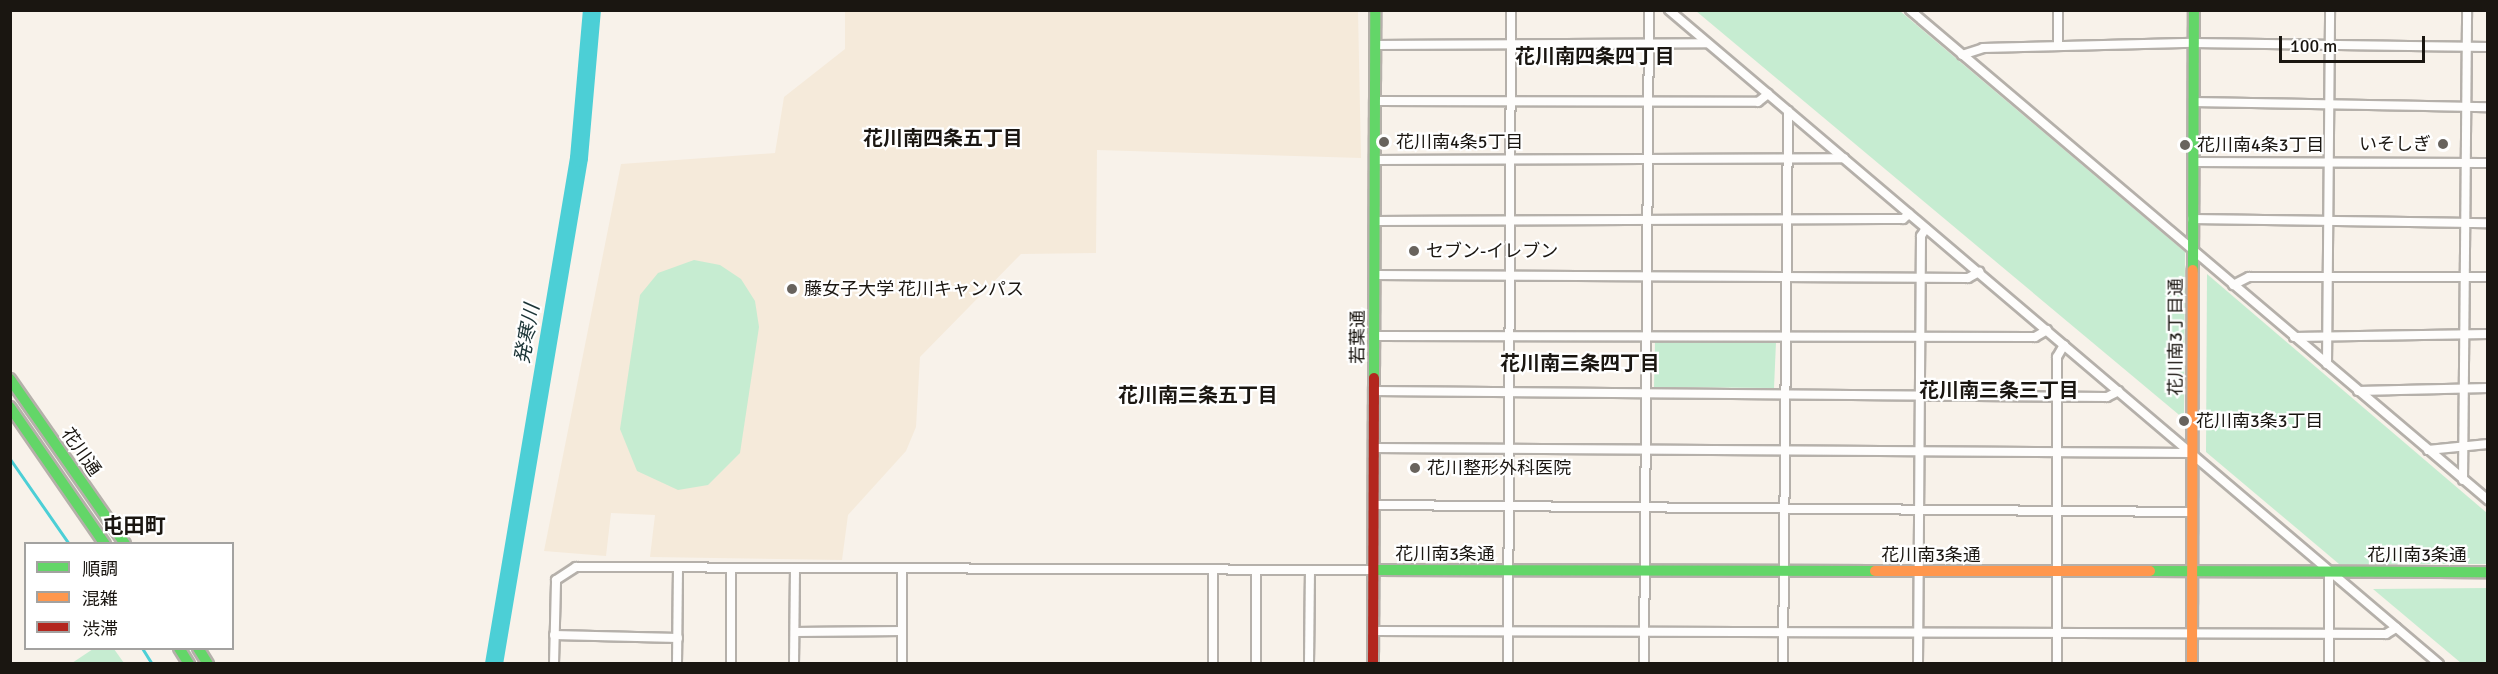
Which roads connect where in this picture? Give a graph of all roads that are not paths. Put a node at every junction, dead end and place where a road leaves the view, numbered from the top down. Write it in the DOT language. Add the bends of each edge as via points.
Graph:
graph roads {
  1 [pos="1375,10"];
  2 [pos="1511,10"];
  3 [pos="1649,10"];
  4 [pos="1669,10"];
  5 [pos="1910,10"];
  6 [pos="2058,10"];
  7 [pos="2194,10"];
  8 [pos="2330,10"];
  9 [pos="2467,10"];
  10 [pos="1920,15"];
  11 [pos="1510,42"];
  12 [pos="1649,43"];
  13 [pos="1707,43"];
  14 [pos="2194,43"];
  15 [pos="1375,45"];
  16 [pos="2058,46"];
  17 [pos="2330,47"];
  18 [pos="2467,47"];
  19 [pos="2487,47"];
  20 [pos="1962,55"];
  21 [pos="1768,94"];
  22 [pos="1510,100"];
  23 [pos="1375,101"];
  24 [pos="1649,101"];
  25 [pos="2193,102"];
  26 [pos="2328,104"];
  27 [pos="2467,107"];
  28 [pos="2487,107"];
  29 [pos="1788,111"];
  30 [pos="1844,158"];
  31 [pos="1375,160"];
  32 [pos="1648,161"];
  33 [pos="1785,161"];
  34 [pos="1510,162"];
  35 [pos="2193,162"];
  36 [pos="2328,162"];
  37 [pos="2467,163"];
  38 [pos="2487,163"];
  39 [pos="1909,214"];
  40 [pos="1510,218"];
  41 [pos="2192,219"];
  42 [pos="1375,220"];
  43 [pos="1648,220"];
  44 [pos="1785,220"];
  45 [pos="2327,223"];
  46 [pos="2487,223"];
  47 [pos="2466,224"];
  48 [pos="1926,228"];
  49 [pos="2192,250"];
  50 [pos="1978,272"];
  51 [pos="1375,275"];
  52 [pos="1510,275"];
  53 [pos="1784,275"];
  54 [pos="1647,276"];
  55 [pos="1921,277"];
  56 [pos="2465,277"];
  57 [pos="2487,277"];
  58 [pos="2327,278"];
  59 [pos="2233,285"];
  60 [pos="2047,330"];
  61 [pos="1509,333"];
  62 [pos="2327,333"];
  63 [pos="2465,334"];
  64 [pos="2487,334"];
  65 [pos="1784,335"];
  66 [pos="1375,336"];
  67 [pos="1647,336"];
  68 [pos="1921,336"];
  69 [pos="2294,337"];
  70 [pos="2064,345"];
  71 [pos="2327,364"];
  72 [pos="10,379"];
  73 [pos="2464,388"];
  74 [pos="2487,388"];
  75 [pos="1374,391"];
  76 [pos="2119,391"];
  77 [pos="2358,391"];
  78 [pos="1509,392"];
  79 [pos="1646,393"];
  80 [pos="1784,393"];
  81 [pos="1920,393"];
  82 [pos="2057,395"];
  83 [pos="10,407"];
  84 [pos="2463,444"];
  85 [pos="2487,444"];
  86 [pos="1374,448"];
  87 [pos="1509,449"];
  88 [pos="1784,450"];
  89 [pos="2428,450"];
  90 [pos="1646,451"];
  91 [pos="1920,451"];
  92 [pos="2057,452"];
  93 [pos="2192,453"];
  94 [pos="2463,480"];
  95 [pos="2487,500"];
  96 [pos="1374,505"];
  97 [pos="1784,505"];
  98 [pos="1509,507"];
  99 [pos="1645,507"];
  100 [pos="1919,508"];
  101 [pos="2058,509"];
  102 [pos="2192,512"];
  103 [pos="104,542"];
  104 [pos="124,542"];
  105 [pos="678,567"];
  106 [pos="731,567"];
  107 [pos="795,568"];
  108 [pos="902,568"];
  109 [pos="1213,570"];
  110 [pos="1256,570"];
  111 [pos="1310,570"];
  112 [pos="1374,570"];
  113 [pos="1509,571"];
  114 [pos="1645,571"];
  115 [pos="1784,572"];
  116 [pos="1918,572"];
  117 [pos="2058,572"];
  118 [pos="2192,572"];
  119 [pos="2329,572"];
  120 [pos="2487,572"];
  121 [pos="2396,628"];
  122 [pos="902,631"];
  123 [pos="1374,631"];
  124 [pos="795,632"];
  125 [pos="1508,632"];
  126 [pos="1644,632"];
  127 [pos="1783,632"];
  128 [pos="1918,632"];
  129 [pos="2057,633"];
  130 [pos="2192,633"];
  131 [pos="2330,633"];
  132 [pos="554,635"];
  133 [pos="678,638"];
  134 [pos="180,650"];
  135 [pos="199,650"];
  136 [pos="189,663"];
  137 [pos="208,663"];
  138 [pos="554,663"];
  139 [pos="677,663"];
  140 [pos="731,663"];
  141 [pos="794,663"];
  142 [pos="902,663"];
  143 [pos="1213,663"];
  144 [pos="1256,663"];
  145 [pos="1309,663"];
  146 [pos="1373,663"];
  147 [pos="1508,663"];
  148 [pos="1644,663"];
  149 [pos="1783,663"];
  150 [pos="1918,663"];
  151 [pos="2056,663"];
  152 [pos="2192,663"];
  153 [pos="2329,663"];
  154 [pos="2439,663"];
  1 -- 15 [label="street, 若葉通"];
  2 -- 11 [label="street"];
  3 -- 12 [label="street"];
  4 -- 13 [label="street"];
  5 -- 10 [label="street"];
  6 -- 16 [label="street"];
  7 -- 14 [label="street, 花川南3丁目通"];
  8 -- 17 [label="street"];
  9 -- 18 [label="street"];
  10 -- 20 [label="street"];
  11 -- 12 [label="street"];
  11 -- 15 [label="street"];
  11 -- 22 [label="street"];
  12 -- 13 [label="street"];
  12 -- 24 [label="street"];
  13 -- 21 [label="street"];
  14 -- 16 [label="street"];
  14 -- 17 [label="street"];
  14 -- 25 [label="street, 花川南3丁目通"];
  15 -- 23 [label="street, 若葉通"];
  16 -- 20 [label="street" via="1983,48"];
  17 -- 18 [label="street"];
  17 -- 26 [label="street"];
  18 -- 19 [label="street"];
  18 -- 27 [label="street"];
  20 -- 49 [label="street"];
  21 -- 24 [label="street" via="1758,102"];
  21 -- 29 [label="street"];
  22 -- 23 [label="street"];
  22 -- 24 [label="street"];
  22 -- 34 [label="street"];
  23 -- 31 [label="street, 若葉通"];
  24 -- 32 [label="street"];
  25 -- 26 [label="street"];
  25 -- 35 [label="street, 花川南3丁目通"];
  26 -- 27 [label="street"];
  26 -- 36 [label="street"];
  27 -- 28 [label="street"];
  27 -- 37 [label="street"];
  29 -- 30 [label="street"];
  29 -- 33 [label="street"];
  30 -- 33 [label="street"];
  30 -- 39 [label="street"];
  31 -- 34 [label="street"];
  31 -- 42 [label="street, 若葉通"];
  32 -- 33 [label="street"];
  32 -- 34 [label="street"];
  32 -- 43 [label="street"];
  33 -- 44 [label="street"];
  34 -- 40 [label="street"];
  35 -- 36 [label="street"];
  35 -- 41 [label="street, 花川南3丁目通"];
  36 -- 37 [label="street"];
  36 -- 45 [label="street"];
  37 -- 38 [label="street"];
  37 -- 47 [label="street"];
  39 -- 44 [label="street" via="1903,219"];
  39 -- 48 [label="street"];
  40 -- 42 [label="street"];
  40 -- 43 [label="street"];
  40 -- 52 [label="street"];
  41 -- 45 [label="street"];
  41 -- 49 [label="street, 花川南3丁目通"];
  42 -- 51 [label="street, 若葉通"];
  43 -- 44 [label="street"];
  43 -- 54 [label="street"];
  44 -- 53 [label="street"];
  45 -- 47 [label="street"];
  45 -- 58 [label="street"];
  46 -- 47 [label="street"];
  47 -- 56 [label="street"];
  48 -- 50 [label="street"];
  48 -- 55 [label="street"];
  49 -- 59 [label="street"];
  49 -- 93 [label="street, 花川南3丁目通"];
  50 -- 55 [label="street" via="1968,278"];
  50 -- 60 [label="street"];
  51 -- 52 [label="street"];
  51 -- 66 [label="street, 若葉通"];
  52 -- 54 [label="street"];
  52 -- 61 [label="street"];
  53 -- 54 [label="street"];
  53 -- 55 [label="street"];
  53 -- 65 [label="street"];
  54 -- 67 [label="street"];
  55 -- 68 [label="street"];
  56 -- 57 [label="street"];
  56 -- 58 [label="street"];
  56 -- 63 [label="street"];
  58 -- 59 [label="street" via="2249,277"];
  58 -- 62 [label="street"];
  59 -- 69 [label="street"];
  60 -- 68 [label="street" via="2036,337"];
  60 -- 70 [label="street"];
  61 -- 66 [label="street"];
  61 -- 67 [label="street"];
  61 -- 78 [label="street"];
  62 -- 63 [label="street"];
  62 -- 69 [label="street"];
  62 -- 71 [label="street"];
  63 -- 64 [label="street"];
  63 -- 73 [label="street"];
  65 -- 67 [label="street"];
  65 -- 68 [label="street"];
  65 -- 80 [label="street"];
  66 -- 75 [label="street, 若葉通"];
  67 -- 79 [label="street"];
  68 -- 81 [label="street"];
  69 -- 71 [label="street"];
  70 -- 76 [label="street"];
  70 -- 82 [label="street" via="2057,357"];
  71 -- 77 [label="street"];
  72 -- 104 [label="street, 花川通"];
  73 -- 74 [label="street"];
  73 -- 77 [label="street"];
  73 -- 84 [label="street"];
  75 -- 78 [label="street"];
  75 -- 86 [label="street, 若葉通"];
  76 -- 82 [label="street" via="2106,397"];
  76 -- 93 [label="street"];
  77 -- 89 [label="street"];
  78 -- 79 [label="street"];
  78 -- 87 [label="street"];
  79 -- 80 [label="street"];
  79 -- 90 [label="street"];
  80 -- 81 [label="street"];
  80 -- 88 [label="street"];
  81 -- 82 [label="street"];
  81 -- 91 [label="street"];
  82 -- 92 [label="street"];
  83 -- 103 [label="street, 花川通"];
  84 -- 85 [label="street"];
  84 -- 89 [label="street"];
  84 -- 94 [label="street"];
  86 -- 87 [label="street"];
  86 -- 96 [label="street, 若葉通"];
  87 -- 90 [label="street"];
  87 -- 98 [label="street"];
  88 -- 90 [label="street"];
  88 -- 91 [label="street"];
  88 -- 97 [label="street"];
  89 -- 94 [label="street"];
  90 -- 99 [label="street"];
  91 -- 92 [label="street"];
  91 -- 100 [label="street"];
  92 -- 93 [label="street"];
  92 -- 101 [label="street"];
  93 -- 102 [label="street, 花川南3丁目通"];
  93 -- 119 [label="street"];
  94 -- 95 [label="street"];
  96 -- 98 [label="street"];
  96 -- 112 [label="street, 若葉通"];
  97 -- 99 [label="street"];
  97 -- 100 [label="street"];
  97 -- 115 [label="street"];
  98 -- 99 [label="street"];
  98 -- 113 [label="street"];
  99 -- 114 [label="street"];
  100 -- 101 [label="street"];
  100 -- 116 [label="street"];
  101 -- 102 [label="street"];
  101 -- 117 [label="street"];
  102 -- 118 [label="street, 花川南3丁目通"];
  105 -- 106 [label="street"];
  105 -- 132 [label="street" via="567,570 559,574 554,589"];
  105 -- 133 [label="street"];
  106 -- 107 [label="street"];
  106 -- 140 [label="street"];
  107 -- 108 [label="street"];
  107 -- 124 [label="street"];
  108 -- 109 [label="street"];
  108 -- 122 [label="street"];
  109 -- 110 [label="street"];
  109 -- 143 [label="street"];
  110 -- 111 [label="street"];
  110 -- 144 [label="street"];
  111 -- 112 [label="street"];
  111 -- 145 [label="street"];
  112 -- 113 [label="street, 花川南3条通"];
  112 -- 123 [label="street, 若葉通"];
  113 -- 114 [label="street, 花川南3条通"];
  113 -- 125 [label="street"];
  114 -- 115 [label="street, 花川南3条通"];
  114 -- 126 [label="street"];
  115 -- 116 [label="street, 花川南3条通"];
  115 -- 127 [label="street"];
  116 -- 117 [label="street, 花川南3条通"];
  116 -- 128 [label="street"];
  117 -- 118 [label="street, 花川南3条通"];
  117 -- 129 [label="street"];
  118 -- 119 [label="street, 花川南3条通"];
  118 -- 130 [label="street, 花川南3丁目通"];
  119 -- 120 [label="street, 花川南3条通"];
  119 -- 121 [label="street"];
  119 -- 131 [label="street"];
  121 -- 131 [label="street" via="2386,634"];
  121 -- 154 [label="street"];
  122 -- 124 [label="street"];
  122 -- 142 [label="street"];
  123 -- 125 [label="street"];
  123 -- 146 [label="street, 若葉通"];
  124 -- 141 [label="street"];
  125 -- 126 [label="street"];
  125 -- 147 [label="street"];
  126 -- 127 [label="street"];
  126 -- 148 [label="street"];
  127 -- 128 [label="street"];
  127 -- 149 [label="street"];
  128 -- 129 [label="street"];
  128 -- 150 [label="street"];
  129 -- 130 [label="street"];
  129 -- 151 [label="street"];
  130 -- 131 [label="street"];
  130 -- 152 [label="street, 花川南3丁目通"];
  131 -- 153 [label="street"];
  132 -- 133 [label="street"];
  132 -- 138 [label="street"];
  133 -- 139 [label="street"];
  134 -- 136 [label="street"];
  135 -- 137 [label="street"];
}
